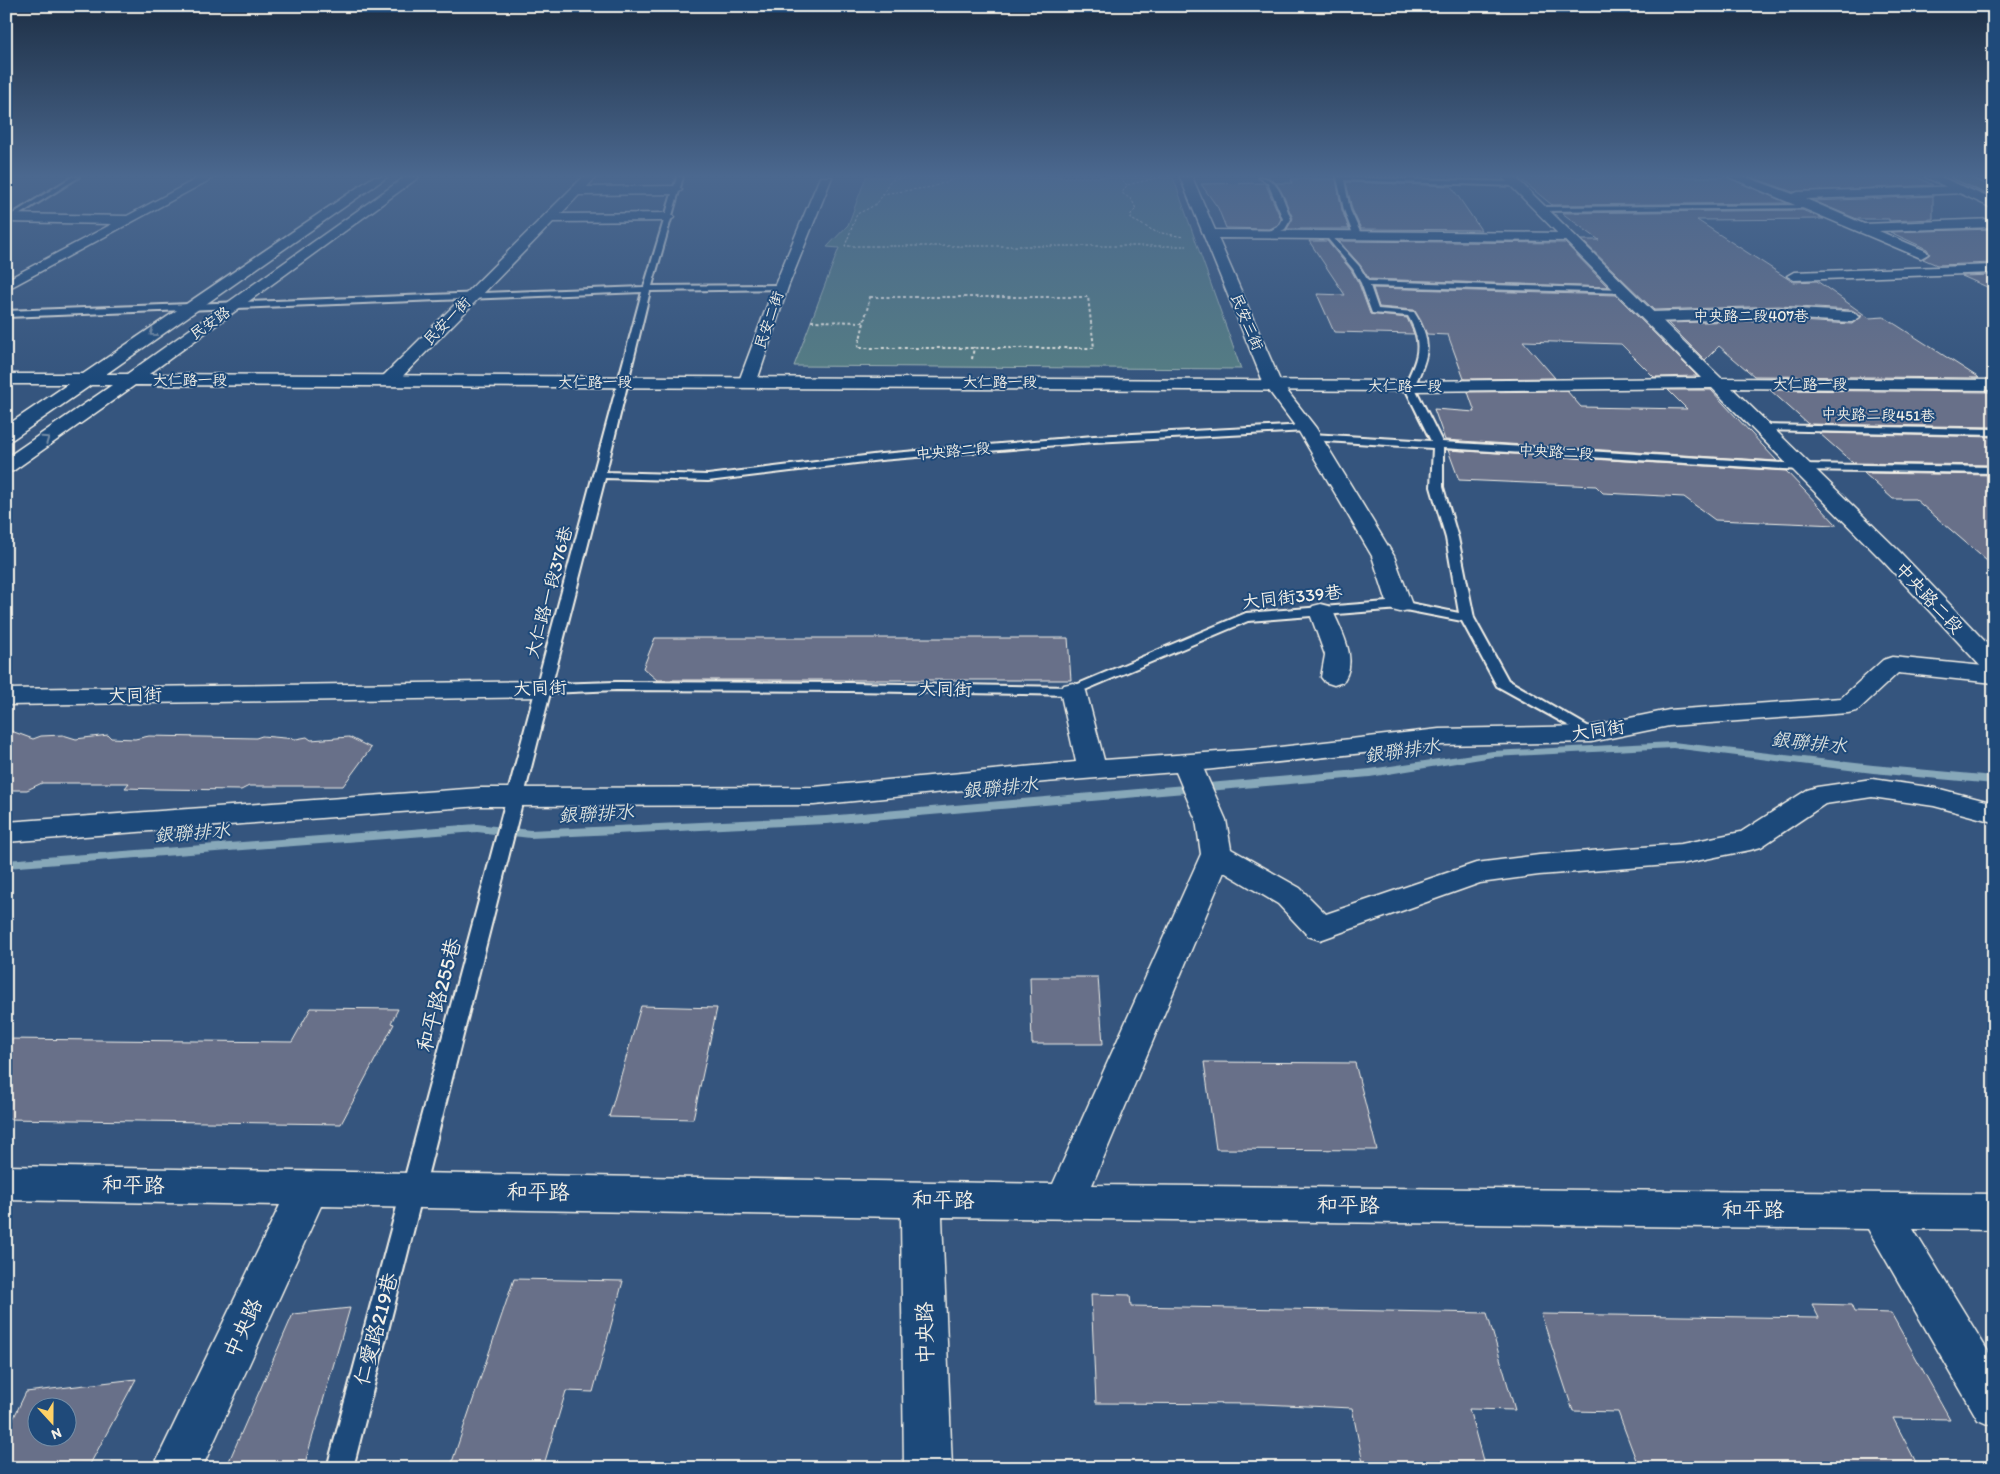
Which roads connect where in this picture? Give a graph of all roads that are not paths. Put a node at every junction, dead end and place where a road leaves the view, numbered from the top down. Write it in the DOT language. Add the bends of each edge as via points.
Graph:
graph roads {
  1 [pos="83,246"];
  2 [pos="279,246"];
  3 [pos="318,246"];
  4 [pos="522,246"];
  5 [pos="660,246"];
  6 [pos="798,246"];
  7 [pos="1215,246"];
  8 [pos="1338,246"];
  9 [pos="1578,246"];
  10 [pos="1903,246"];
  11 [pos="1921,254"];
  12 [pos="1994,269"];
  13 [pos="1794,276"];
  14 [pos="1365,283"];
  15 [pos="6,286"];
  16 [pos="781,287"];
  17 [pos="647,289"];
  18 [pos="1624,291"];
  19 [pos="470,297"];
  20 [pos="236,305"];
  21 [pos="190,307"];
  22 [pos="6,314"];
  23 [pos="1651,317"];
  24 [pos="1852,317"];
  25 [pos="6,379"];
  26 [pos="90,379"];
  27 [pos="131,379"];
  28 [pos="748,381"];
  29 [pos="388,382"];
  30 [pos="624,383"];
  31 [pos="1717,383"];
  32 [pos="1273,384"];
  33 [pos="1994,385"];
  34 [pos="1409,386"];
  35 [pos="1761,428"];
  36 [pos="1309,432"];
  37 [pos="1994,432"];
  38 [pos="6,435"];
  39 [pos="1438,445"];
  40 [pos="6,467"];
  41 [pos="1800,467"];
  42 [pos="1994,470"];
  43 [pos="600,475"];
  44 [pos="1400,605"];
  45 [pos="1321,611"];
  46 [pos="1467,618"];
  47 [pos="1994,666"];
  48 [pos="1994,675"];
  49 [pos="1334,678"];
  50 [pos="543,689"];
  51 [pos="1074,691"];
  52 [pos="6,697"];
  53 [pos="1591,734"];
  54 [pos="1187,763"];
  55 [pos="1092,769"];
  56 [pos="513,805"];
  57 [pos="1994,812"];
  58 [pos="6,832"];
  59 [pos="1216,854"];
  60 [pos="6,1183"];
  61 [pos="309,1188"];
  62 [pos="412,1190"];
  63 [pos="921,1199"];
  64 [pos="1065,1202"];
  65 [pos="1880,1210"];
  66 [pos="1994,1212"];
  67 [pos="1994,1404"];
  68 [pos="178,1468"];
  69 [pos="340,1468"];
  70 [pos="928,1468"];
  1 -- 15 [label="street"];
  2 -- 21 [label="street, 民安路"];
  3 -- 20 [label="street, 民安路"];
  4 -- 19 [label="street, 民安一街"];
  5 -- 17 [label="lane, 大仁路一段376巷"];
  6 -- 16 [label="street, 民安二街"];
  7 -- 32 [label="street, 民安三街"];
  8 -- 14 [label="lane"];
  9 -- 18 [label="street, 中央路二段"];
  10 -- 11 [label="street"];
  12 -- 13 [label="street"];
  14 -- 18 [label="lane"];
  14 -- 34 [label="lane" via="1375,311 1411,314 1422,336 1417,372"];
  16 -- 17 [label="lane"];
  16 -- 28 [label="street, 民安二街"];
  17 -- 19 [label="lane"];
  17 -- 30 [label="lane, 大仁路一段376巷"];
  18 -- 23 [label="street, 中央路二段"];
  19 -- 20 [label="lane"];
  19 -- 29 [label="street, 民安一街"];
  20 -- 21 [label="lane"];
  20 -- 27 [label="street, 民安路"];
  21 -- 22 [label="lane"];
  21 -- 26 [label="street, 民安路, one-way"];
  23 -- 24 [label="street, 中央路二段407巷" via="1779,313"];
  23 -- 31 [label="street, 中央路二段"];
  25 -- 26 [label="street, 大仁路一段"];
  26 -- 27 [label="street, 大仁路一段"];
  26 -- 38 [label="street, 民安路"];
  27 -- 29 [label="street, 大仁路一段"];
  40 -- 27 [label="street, 民安路, one-way"];
  28 -- 30 [label="street, 大仁路一段"];
  28 -- 32 [label="street, 大仁路一段"];
  29 -- 30 [label="street, 大仁路一段"];
  30 -- 43 [label="lane, 大仁路一段376巷"];
  31 -- 33 [label="street, 大仁路一段"];
  31 -- 34 [label="street, 大仁路一段"];
  31 -- 35 [label="street, 中央路二段"];
  32 -- 34 [label="street, 大仁路一段"];
  32 -- 36 [label="street"];
  34 -- 39 [label="lane"];
  35 -- 37 [label="lane, 中央路二段451巷"];
  35 -- 41 [label="street, 中央路二段"];
  36 -- 39 [label="lane, 中央路二段"];
  36 -- 43 [label="lane, 中央路二段" via="1094,439 881,457 708,478"];
  36 -- 44 [label="street" via="1383,556"];
  39 -- 41 [label="lane, 中央路二段"];
  39 -- 46 [label="lane" via="1437,487 1452,538"];
  41 -- 42 [label="lane"];
  41 -- 47 [label="street, 中央路二段" via="1891,556"];
  43 -- 50 [label="lane, 大仁路一段376巷"];
  44 -- 45 [label="lane, 大同街339巷"];
  44 -- 46 [label="lane, 大同街339巷"];
  45 -- 49 [label="street" via="1338,655"];
  45 -- 51 [label="lane, 大同街339巷" via="1246,617"];
  46 -- 53 [label="lane" via="1502,683"];
  48 -- 53 [label="street, 大同街" via="1892,665 1848,705 1668,718"];
  50 -- 51 [label="lane, 大同街" via="850,686"];
  50 -- 52 [label="street, 大同街"];
  50 -- 56 [label="lane, 大仁路一段376巷"];
  51 -- 55 [label="street"];
  53 -- 54 [label="street, 大同街" via="1439,736"];
  54 -- 55 [label="street, 大同街"];
  54 -- 59 [label="street" via="1211,820"];
  55 -- 56 [label="street, 大同街" via="814,796"];
  56 -- 58 [label="street" via="480,797"];
  56 -- 62 [label="lane, 和平路255巷"];
  57 -- 59 [label="street" via="1936,797 1872,788 1817,796 1750,840 1681,854 1476,873 1320,928 1289,896"];
  59 -- 64 [label="street"];
  60 -- 61 [label="street, 和平路"];
  61 -- 62 [label="street, 和平路"];
  61 -- 68 [label="street, 中央路"];
  62 -- 63 [label="street, 和平路"];
  62 -- 69 [label="lane, 仁愛路219巷"];
  63 -- 64 [label="street, 和平路"];
  63 -- 70 [label="street, 中央路"];
  64 -- 65 [label="street, 和平路"];
  65 -- 66 [label="street, 和平路"];
  65 -- 67 [label="street"];
}
